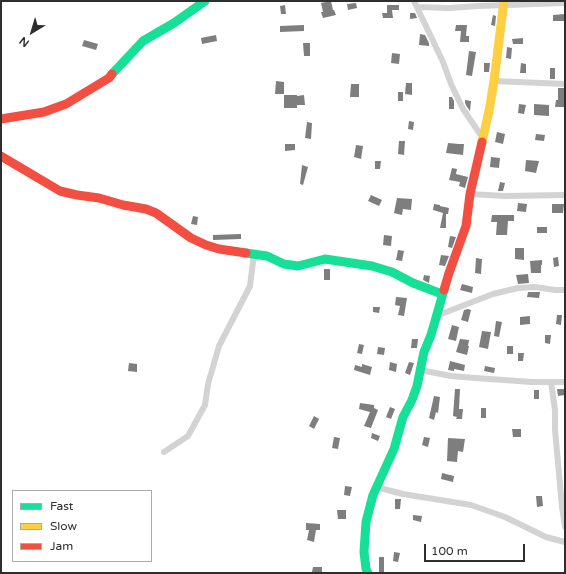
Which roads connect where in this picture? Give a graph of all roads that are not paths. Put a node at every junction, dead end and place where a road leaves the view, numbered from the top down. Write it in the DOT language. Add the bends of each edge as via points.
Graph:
graph roads {
  1 [pos="205,1"];
  2 [pos="414,1"];
  3 [pos="504,3"];
  4 [pos="565,3"];
  5 [pos="418,7"];
  6 [pos="494,81"];
  7 [pos="565,84"];
  8 [pos="1,119"];
  9 [pos="482,137"];
  10 [pos="1,156"];
  11 [pos="470,194"];
  12 [pos="565,195"];
  13 [pos="254,254"];
  14 [pos="565,290"];
  15 [pos="442,294"];
  16 [pos="436,316"];
  17 [pos="420,370"];
  18 [pos="551,382"];
  19 [pos="565,382"];
  20 [pos="164,452"];
  21 [pos="376,487"];
  22 [pos="565,527"];
  23 [pos="565,542"];
  24 [pos="368,573"];
  1 -- 8 [label="street" via="143,41 109,78 66,104 44,112"];
  2 -- 5 [label="street"];
  3 -- 4 [label="street"];
  3 -- 5 [label="street" via="449,8"];
  3 -- 6 [label="street"];
  5 -- 9 [label="street" via="454,91"];
  6 -- 7 [label="street"];
  6 -- 9 [label="street"];
  9 -- 11 [label="street"];
  10 -- 13 [label="street" via="60,191 146,209 206,245"];
  11 -- 12 [label="street"];
  11 -- 15 [label="street" via="466,226"];
  13 -- 15 [label="street" via="298,266 324,258 372,266"];
  13 -- 20 [label="street" via="250,286 219,346 205,405 188,436"];
  14 -- 16 [label="street" via="518,288 493,294"];
  15 -- 16 [label="street"];
  16 -- 17 [label="street"];
  17 -- 18 [label="street" via="451,376"];
  17 -- 21 [label="street" via="417,386 403,417 394,449"];
  18 -- 19 [label="street"];
  18 -- 22 [label="street"];
  21 -- 23 [label="street" via="471,506 505,517 546,537"];
  21 -- 24 [label="street" via="366,522 364,552"];
}
